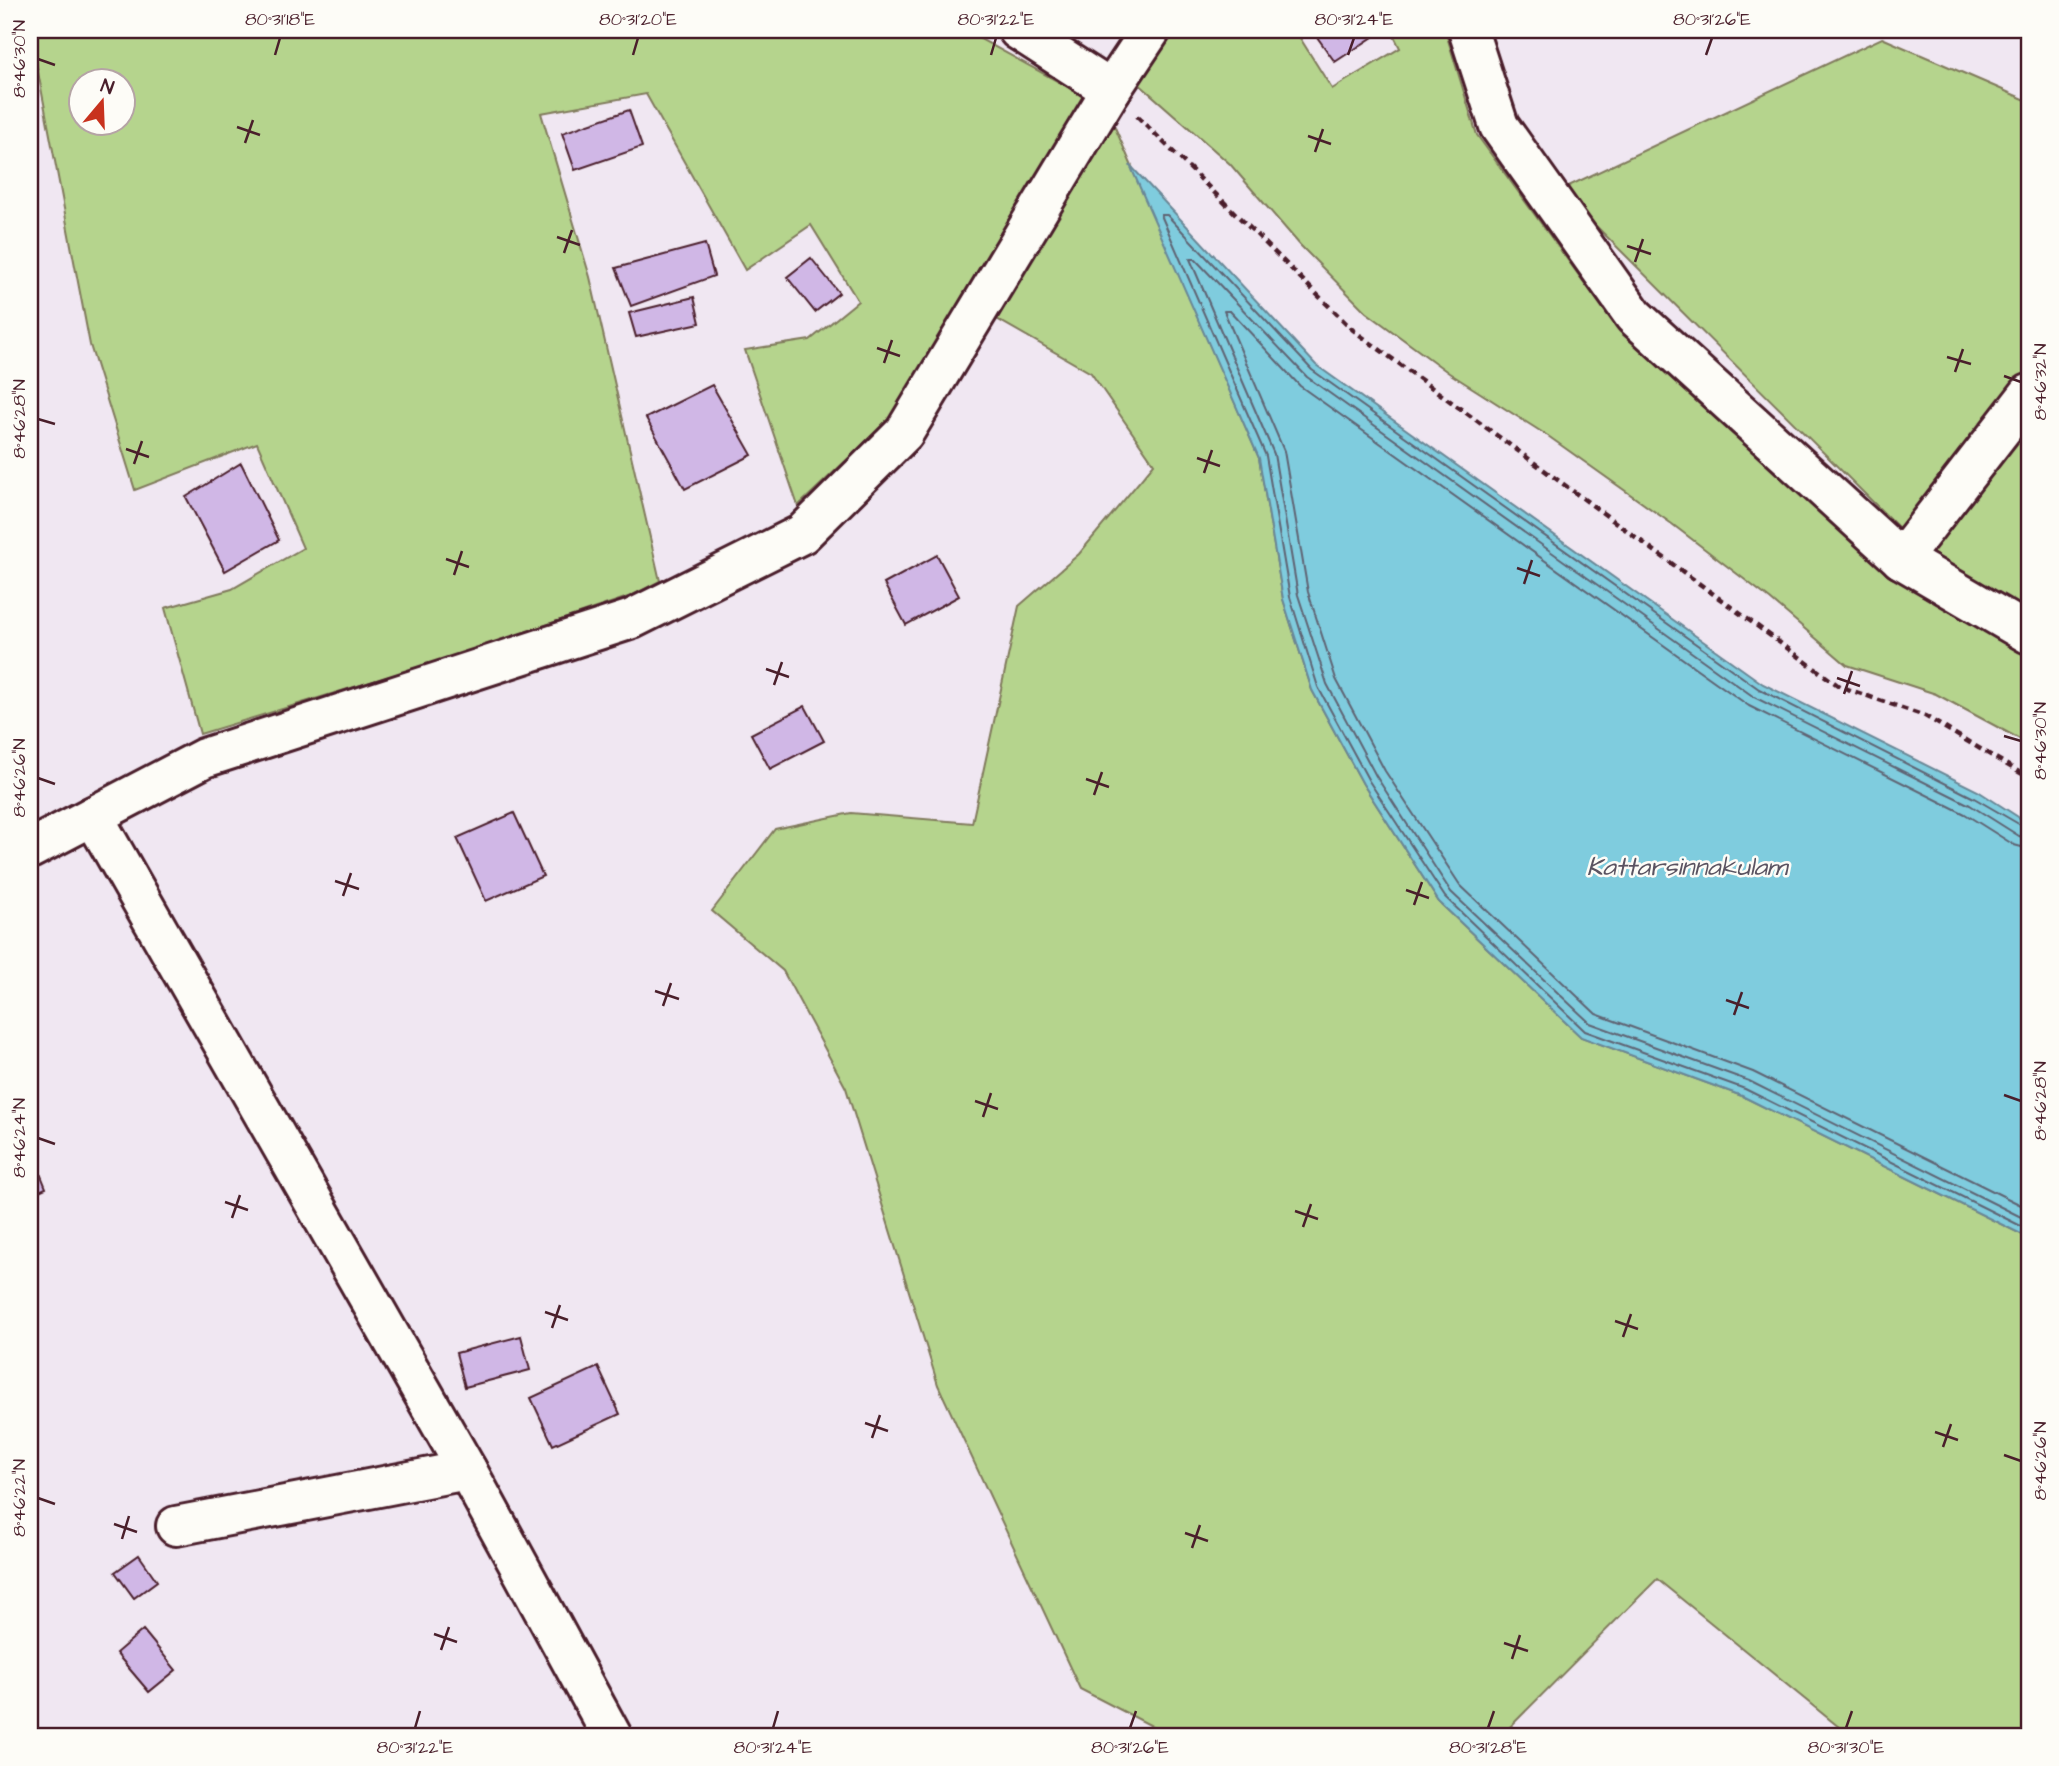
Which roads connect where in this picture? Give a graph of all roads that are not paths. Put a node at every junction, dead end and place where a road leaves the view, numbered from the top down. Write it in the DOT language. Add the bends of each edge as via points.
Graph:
graph roads {
  1 [pos="1018,30"];
  2 [pos="1151,30"];
  3 [pos="1468,30"];
  4 [pos="1111,90"];
  5 [pos="2029,394"];
  6 [pos="1901,559"];
  7 [pos="2029,634"];
  8 [pos="93,816"];
  9 [pos="30,849"];
  10 [pos="467,1470"];
  11 [pos="176,1526"];
  12 [pos="612,1736"];
  1 -- 4 [label="street"];
  2 -- 4 [label="street"];
  3 -- 6 [label="street" via="1499,126 1634,316"];
  4 -- 8 [label="street" via="904,433 802,534 632,619 204,758"];
  5 -- 6 [label="street"];
  6 -- 7 [label="street"];
  8 -- 9 [label="street"];
  8 -- 10 [label="street"];
  10 -- 11 [label="street"];
  10 -- 12 [label="street"];
}
